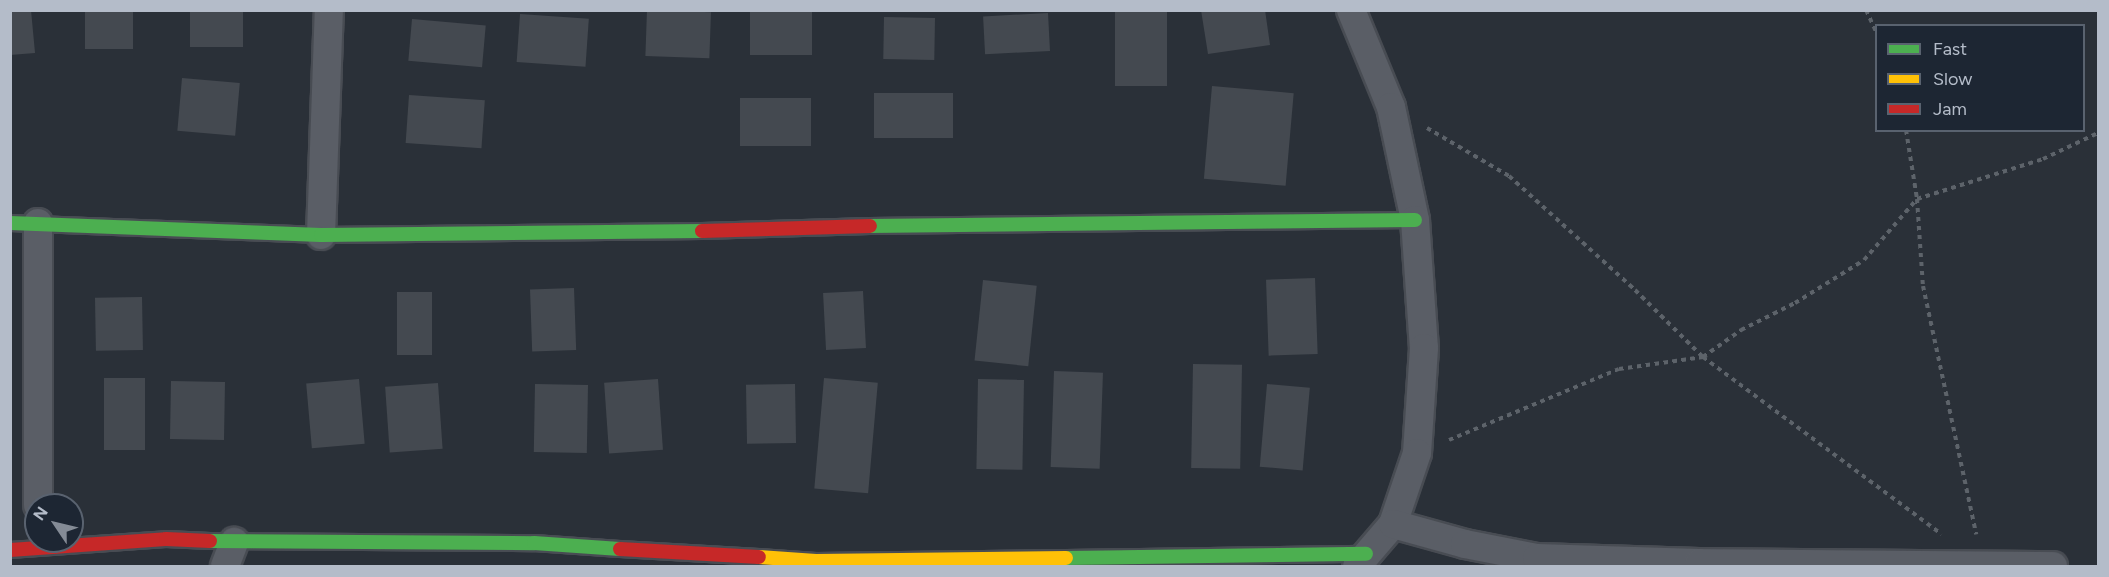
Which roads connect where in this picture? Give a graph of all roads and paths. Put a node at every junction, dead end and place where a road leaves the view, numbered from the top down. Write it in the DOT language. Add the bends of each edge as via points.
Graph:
graph roads {
  1 [pos="329,10"];
  2 [pos="1351,10"];
  3 [pos="1866,10"];
  4 [pos="1875,29"];
  5 [pos="1391,107"];
  6 [pos="1906,132"];
  7 [pos="2098,133"];
  8 [pos="1917,199"];
  9 [pos="1415,220"];
  10 [pos="24,223"];
  11 [pos="321,235"];
  12 [pos="1703,357"];
  13 [pos="1417,453"];
  14 [pos="37,493"];
  15 [pos="1394,524"];
  16 [pos="1945,536"];
  17 [pos="84,543"];
  18 [pos="230,554"];
  19 [pos="1362,560"];
  20 [pos="1983,564"];
  21 [pos="2053,567"];
  1 -- 11 [label="street"];
  2 -- 5 [label="street"];
  3 -- 4 [label="path"];
  5 -- 9 [label="street"];
  5 -- 12 [label="path" via="1509,176"];
  6 -- 8 [label="path"];
  7 -- 8 [label="path" via="2043,159"];
  8 -- 12 [label="path" via="1864,260 1795,303 1741,330"];
  8 -- 20 [label="path" via="1923,285"];
  9 -- 11 [label="street"];
  9 -- 13 [label="street" via="1424,348"];
  10 -- 11 [label="street"];
  10 -- 14 [label="street"];
  12 -- 13 [label="path" via="1619,369"];
  12 -- 16 [label="path"];
  13 -- 15 [label="street"];
  15 -- 19 [label="street"];
  15 -- 20 [label="street" via="1465,544 1537,558"];
  17 -- 18 [label="street" via="166,539"];
  18 -- 19 [label="street" via="534,543 839,561 1012,557"];
  20 -- 21 [label="street"];
}
